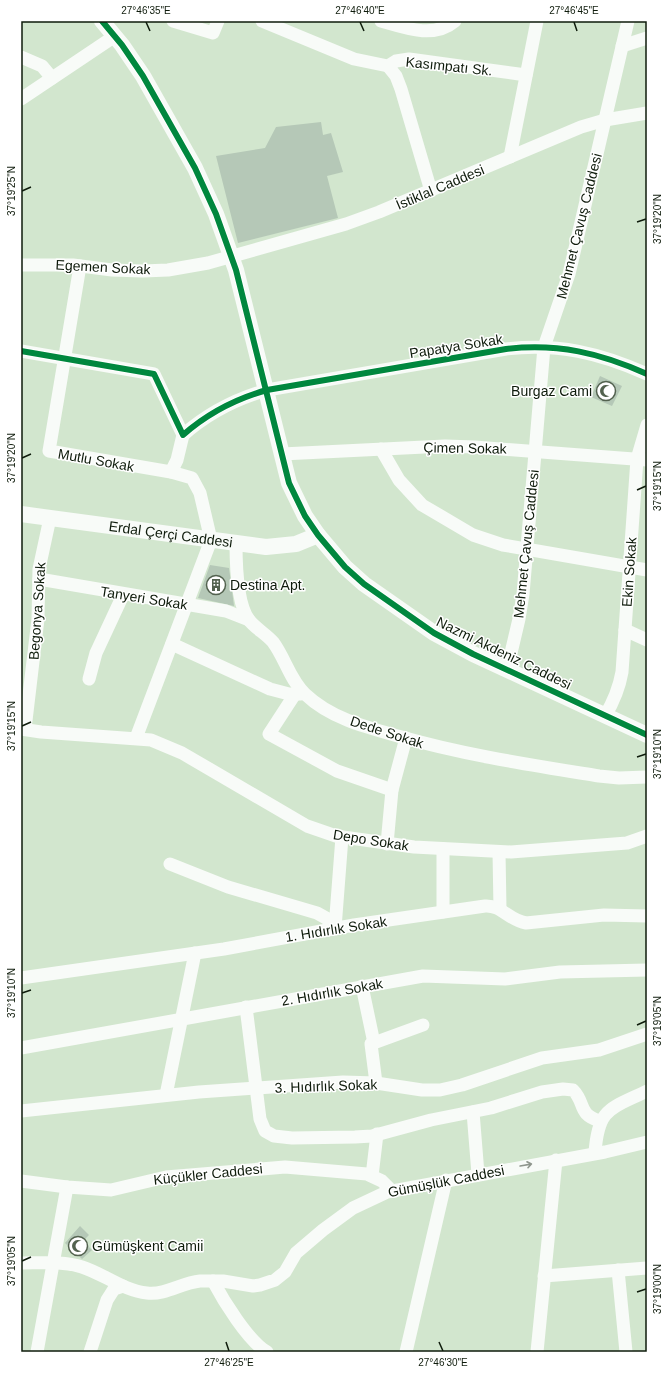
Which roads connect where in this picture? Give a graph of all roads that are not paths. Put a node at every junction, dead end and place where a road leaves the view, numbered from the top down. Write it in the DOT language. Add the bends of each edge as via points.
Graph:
graph roads {
  1 [pos="102,21"];
  2 [pos="173,21"];
  3 [pos="218,21"];
  4 [pos="262,21"];
  5 [pos="381,21"];
  6 [pos="455,21"];
  7 [pos="537,21"];
  8 [pos="628,21"];
  9 [pos="115,36"];
  10 [pos="647,38"];
  11 [pos="622,46"];
  12 [pos="21,57"];
  13 [pos="388,66"];
  14 [pos="526,75"];
  15 [pos="52,78"];
  16 [pos="21,99"];
  17 [pos="647,112"];
  18 [pos="605,120"];
  19 [pos="510,158"];
  20 [pos="431,191"];
  21 [pos="231,255"];
  22 [pos="21,265"];
  23 [pos="80,266"];
  24 [pos="544,347"];
  25 [pos="21,351"];
  26 [pos="65,359"];
  27 [pos="647,374"];
  28 [pos="267,390"];
  29 [pos="647,425"];
  30 [pos="183,435"];
  31 [pos="381,449"];
  32 [pos="536,450"];
  33 [pos="282,454"];
  34 [pos="642,460"];
  35 [pos="171,472"];
  36 [pos="21,514"];
  37 [pos="50,518"];
  38 [pos="318,535"];
  39 [pos="211,540"];
  40 [pos="236,543"];
  41 [pos="526,550"];
  42 [pos="630,567"];
  43 [pos="647,570"];
  44 [pos="39,579"];
  45 [pos="123,595"];
  46 [pos="186,605"];
  47 [pos="248,620"];
  48 [pos="625,630"];
  49 [pos="647,640"];
  50 [pos="172,644"];
  51 [pos="507,670"];
  52 [pos="89,679"];
  53 [pos="300,694"];
  54 [pos="605,716"];
  55 [pos="23,729"];
  56 [pos="647,735"];
  57 [pos="136,738"];
  58 [pos="406,738"];
  59 [pos="647,777"];
  60 [pos="392,790"];
  61 [pos="647,836"];
  62 [pos="342,837"];
  63 [pos="387,844"];
  64 [pos="444,848"];
  65 [pos="499,852"];
  66 [pos="170,864"];
  67 [pos="500,909"];
  68 [pos="443,912"];
  69 [pos="647,916"];
  70 [pos="335,928"];
  71 [pos="195,953"];
  72 [pos="647,970"];
  73 [pos="21,978"];
  74 [pos="362,986"];
  75 [pos="246,1007"];
  76 [pos="182,1018"];
  77 [pos="423,1025"];
  78 [pos="647,1034"];
  79 [pos="374,1043"];
  80 [pos="21,1048"];
  81 [pos="376,1083"];
  82 [pos="256,1089"];
  83 [pos="647,1091"];
  84 [pos="166,1095"];
  85 [pos="21,1111"];
  86 [pos="473,1112"];
  87 [pos="600,1121"];
  88 [pos="377,1134"];
  89 [pos="647,1142"];
  90 [pos="595,1153"];
  91 [pos="556,1160"];
  92 [pos="478,1174"];
  93 [pos="372,1176"];
  94 [pos="446,1180"];
  95 [pos="21,1181"];
  96 [pos="67,1187"];
  97 [pos="391,1190"];
  98 [pos="21,1263"];
  99 [pos="53,1264"];
  100 [pos="647,1268"];
  101 [pos="618,1270"];
  102 [pos="544,1276"];
  103 [pos="212,1281"];
  104 [pos="123,1286"];
  105 [pos="36,1352"];
  106 [pos="90,1352"];
  107 [pos="267,1352"];
  108 [pos="406,1352"];
  109 [pos="537,1352"];
  110 [pos="626,1352"];
  1 -- 9 [label="street, Nazmi Akdeniz Caddesi"];
  2 -- 3 [label="street" via="213,33"];
  4 -- 13 [label="street, Kasımpatı Sk." via="354,59"];
  5 -- 6 [label="street" via="431,31 440,30"];
  7 -- 14 [label="street"];
  8 -- 11 [label="street, Mehmet Çavuş Caddesi"];
  9 -- 15 [label="street"];
  9 -- 21 [label="street, Nazmi Akdeniz Caddesi" via="143,76 195,168"];
  10 -- 11 [label="street"];
  11 -- 18 [label="street, Mehmet Çavuş Caddesi"];
  12 -- 15 [label="street" via="42,66"];
  13 -- 14 [label="street, Kasımpatı Sk." via="396,61 409,59"];
  13 -- 20 [label="street" via="401,88"];
  14 -- 19 [label="street"];
  15 -- 16 [label="street"];
  17 -- 18 [label="street, İstiklal Caddesi"];
  18 -- 19 [label="street, İstiklal Caddesi" via="564,134"];
  18 -- 24 [label="street, Mehmet Çavuş Caddesi" via="569,274"];
  19 -- 20 [label="street, İstiklal Caddesi"];
  20 -- 21 [label="street, İstiklal Caddesi" via="346,224"];
  21 -- 23 [label="street, Egemen Sokak" via="208,263 168,270 112,270"];
  21 -- 28 [label="street, Nazmi Akdeniz Caddesi"];
  22 -- 23 [label="street, Egemen Sokak"];
  23 -- 26 [label="street, Mutlu Sokak"];
  24 -- 27 [label="street, Papatya Sokak" via="578,350 622,363"];
  24 -- 28 [label="street, Papatya Sokak" via="506,349"];
  24 -- 32 [label="street, Mehmet Çavuş Caddesi"];
  25 -- 26 [label="street"];
  26 -- 30 [label="street" via="154,374"];
  26 -- 35 [label="street, Mutlu Sokak" via="49,452"];
  28 -- 30 [label="street, Papatya Sokak" via="222,407"];
  28 -- 33 [label="street, Nazmi Akdeniz Caddesi"];
  29 -- 34 [label="street, Ekin Sokak"];
  30 -- 35 [label="street" via="177,460"];
  31 -- 32 [label="street, Çimen Sokak" via="445,446"];
  31 -- 33 [label="street, Çimen Sokak"];
  31 -- 41 [label="street" via="399,480 422,505 473,535"];
  32 -- 34 [label="street, Çimen Sokak"];
  32 -- 41 [label="street, Mehmet Çavuş Caddesi"];
  33 -- 38 [label="street, Nazmi Akdeniz Caddesi" via="296,500"];
  34 -- 42 [label="street, Ekin Sokak"];
  35 -- 39 [label="street, Mutlu Sokak" via="192,478 200,493"];
  36 -- 37 [label="street, Erdal Çerçi Caddesi"];
  37 -- 39 [label="street, Erdal Çerçi Caddesi"];
  37 -- 44 [label="street, Begonya Sokak" via="41,554"];
  38 -- 40 [label="street, Erdal Çerçi Caddesi" via="296,544 282,546 266,547"];
  38 -- 51 [label="street, Nazmi Akdeniz Caddesi" via="345,567 385,600 434,633"];
  39 -- 40 [label="street, Erdal Çerçi Caddesi"];
  39 -- 46 [label="street"];
  40 -- 47 [label="street" via="239,589"];
  41 -- 42 [label="street"];
  41 -- 51 [label="street, Mehmet Çavuş Caddesi" via="519,619"];
  42 -- 43 [label="street"];
  42 -- 48 [label="street, Ekin Sokak"];
  44 -- 45 [label="street, Tanyeri Sokak"];
  44 -- 55 [label="street, Begonya Sokak" via="36,645"];
  45 -- 46 [label="street, Tanyeri Sokak"];
  45 -- 52 [label="street" via="96,653"];
  46 -- 47 [label="street, Tanyeri Sokak" via="226,611"];
  46 -- 50 [label="street"];
  47 -- 53 [label="street, Dede Sokak" via="273,642"];
  48 -- 49 [label="street"];
  48 -- 54 [label="street, Ekin Sokak" via="619,688"];
  50 -- 53 [label="street" via="270,689"];
  50 -- 57 [label="street"];
  51 -- 54 [label="street, Nazmi Akdeniz Caddesi"];
  53 -- 58 [label="street, Dede Sokak" via="356,724"];
  53 -- 60 [label="street" via="269,734 337,771"];
  54 -- 56 [label="street, Nazmi Akdeniz Caddesi"];
  55 -- 57 [label="street, Depo Sokak"];
  57 -- 62 [label="street, Depo Sokak" via="164,744 307,826"];
  58 -- 59 [label="street, Dede Sokak" via="469,755 599,776"];
  58 -- 60 [label="street"];
  60 -- 63 [label="street"];
  61 -- 65 [label="street, Depo Sokak" via="617,844"];
  62 -- 63 [label="street, Depo Sokak"];
  62 -- 70 [label="street"];
  63 -- 64 [label="street, Depo Sokak"];
  64 -- 65 [label="street, Depo Sokak"];
  64 -- 68 [label="street"];
  65 -- 67 [label="street"];
  66 -- 70 [label="street" via="228,888 317,913"];
  67 -- 68 [label="street, 1. Hıdırlık Sokak" via="485,906"];
  67 -- 69 [label="street, 1. Hıdırlık Sokak" via="514,920 526,923 604,915"];
  68 -- 70 [label="street, 1. Hıdırlık Sokak"];
  70 -- 71 [label="street, 1. Hıdırlık Sokak"];
  71 -- 73 [label="street, 1. Hıdırlık Sokak"];
  71 -- 76 [label="street"];
  72 -- 74 [label="street, 2. Hıdırlık Sokak" via="560,972 505,979 423,976"];
  74 -- 75 [label="street, 2. Hıdırlık Sokak"];
  74 -- 79 [label="street"];
  75 -- 76 [label="street, 2. Hıdırlık Sokak"];
  75 -- 82 [label="street"];
  76 -- 80 [label="street, 2. Hıdırlık Sokak"];
  76 -- 84 [label="street"];
  77 -- 79 [label="street"];
  78 -- 81 [label="street, 3. Hıdırlık Sokak" via="599,1050 542,1058 449,1088 422,1090"];
  79 -- 81 [label="street" via="371,1044"];
  81 -- 82 [label="street, 3. Hıdırlık Sokak" via="343,1082"];
  82 -- 84 [label="street, 3. Hıdırlık Sokak"];
  82 -- 88 [label="street" via="262,1127 269,1134 292,1138 335,1138"];
  83 -- 87 [label="street" via="611,1110"];
  84 -- 85 [label="street, 3. Hıdırlık Sokak"];
  86 -- 87 [label="street" via="542,1092 567,1088 575,1092 584,1112"];
  86 -- 88 [label="street"];
  86 -- 92 [label="street"];
  87 -- 90 [label="street"];
  88 -- 93 [label="street"];
  89 -- 90 [label="street, Gümüşlük Caddesi"];
  90 -- 91 [label="street, Gümüşlük Caddesi"];
  92 -- 91 [label="street, Gümüşlük Caddesi, one-way"];
  91 -- 102 [label="street"];
  92 -- 94 [label="street, Gümüşlük Caddesi"];
  93 -- 96 [label="street, Küçükler Caddesi" via="345,1171 268,1168 166,1177 111,1190"];
  93 -- 97 [label="street, Küçükler Caddesi"];
  94 -- 97 [label="street, Gümüşlük Caddesi"];
  94 -- 108 [label="street"];
  95 -- 96 [label="street, Küçükler Caddesi"];
  96 -- 99 [label="street"];
  97 -- 103 [label="street, Gümüşlük Caddesi" via="365,1201 323,1230 296,1253 285,1272 274,1280 253,1286"];
  98 -- 99 [label="street, Gümüşlük Caddesi"];
  99 -- 104 [label="street, Gümüşlük Caddesi" via="80,1266"];
  99 -- 105 [label="street"];
  100 -- 101 [label="street"];
  101 -- 102 [label="street"];
  101 -- 110 [label="street"];
  102 -- 109 [label="street"];
  103 -- 104 [label="street, Gümüşlük Caddesi" via="191,1282 164,1293 140,1292"];
  103 -- 107 [label="street" via="230,1311 255,1342"];
  104 -- 106 [label="street" via="114,1289 107,1300"];
}
